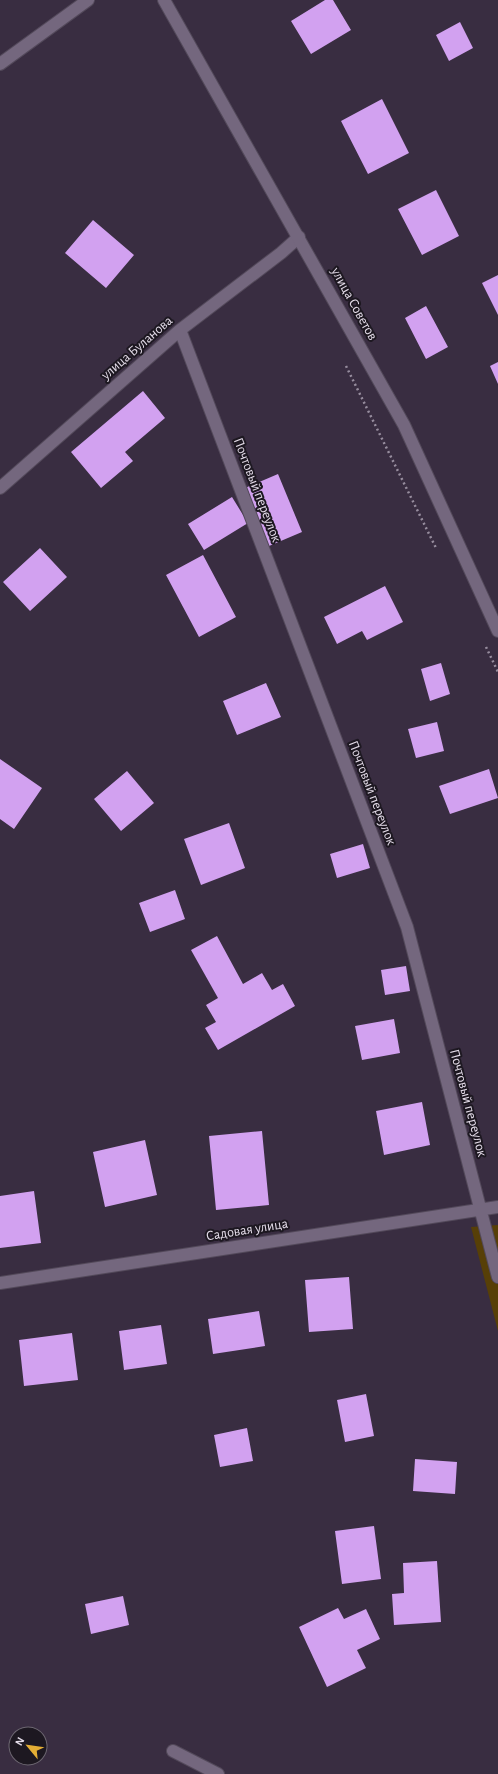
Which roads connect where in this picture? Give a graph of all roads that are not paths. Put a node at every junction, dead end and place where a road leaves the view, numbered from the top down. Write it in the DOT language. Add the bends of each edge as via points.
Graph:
graph roads {
  1 [pos="88,0"];
  2 [pos="164,0"];
  3 [pos="0,64"];
  4 [pos="299,236"];
  5 [pos="180,330"];
  6 [pos="0,488"];
  7 [pos="498,631"];
  8 [pos="498,1207"];
  9 [pos="480,1209"];
  10 [pos="498,1278"];
  11 [pos="0,1283"];
  12 [pos="173,1751"];
  13 [pos="218,1774"];
  1 -- 3 [label="street"];
  2 -- 4 [label="street, улица Советов"];
  4 -- 5 [label="street, улица Буланова" via="281,253"];
  4 -- 7 [label="street, улица Советов" via="404,425"];
  5 -- 6 [label="street, улица Буланова"];
  5 -- 9 [label="street, Почтовый переулок" via="407,926"];
  8 -- 9 [label="street, Садовая улица"];
  9 -- 10 [label="street, Почтовый переулок"];
  9 -- 11 [label="street, Садовая улица"];
  12 -- 13 [label="street"];
}
